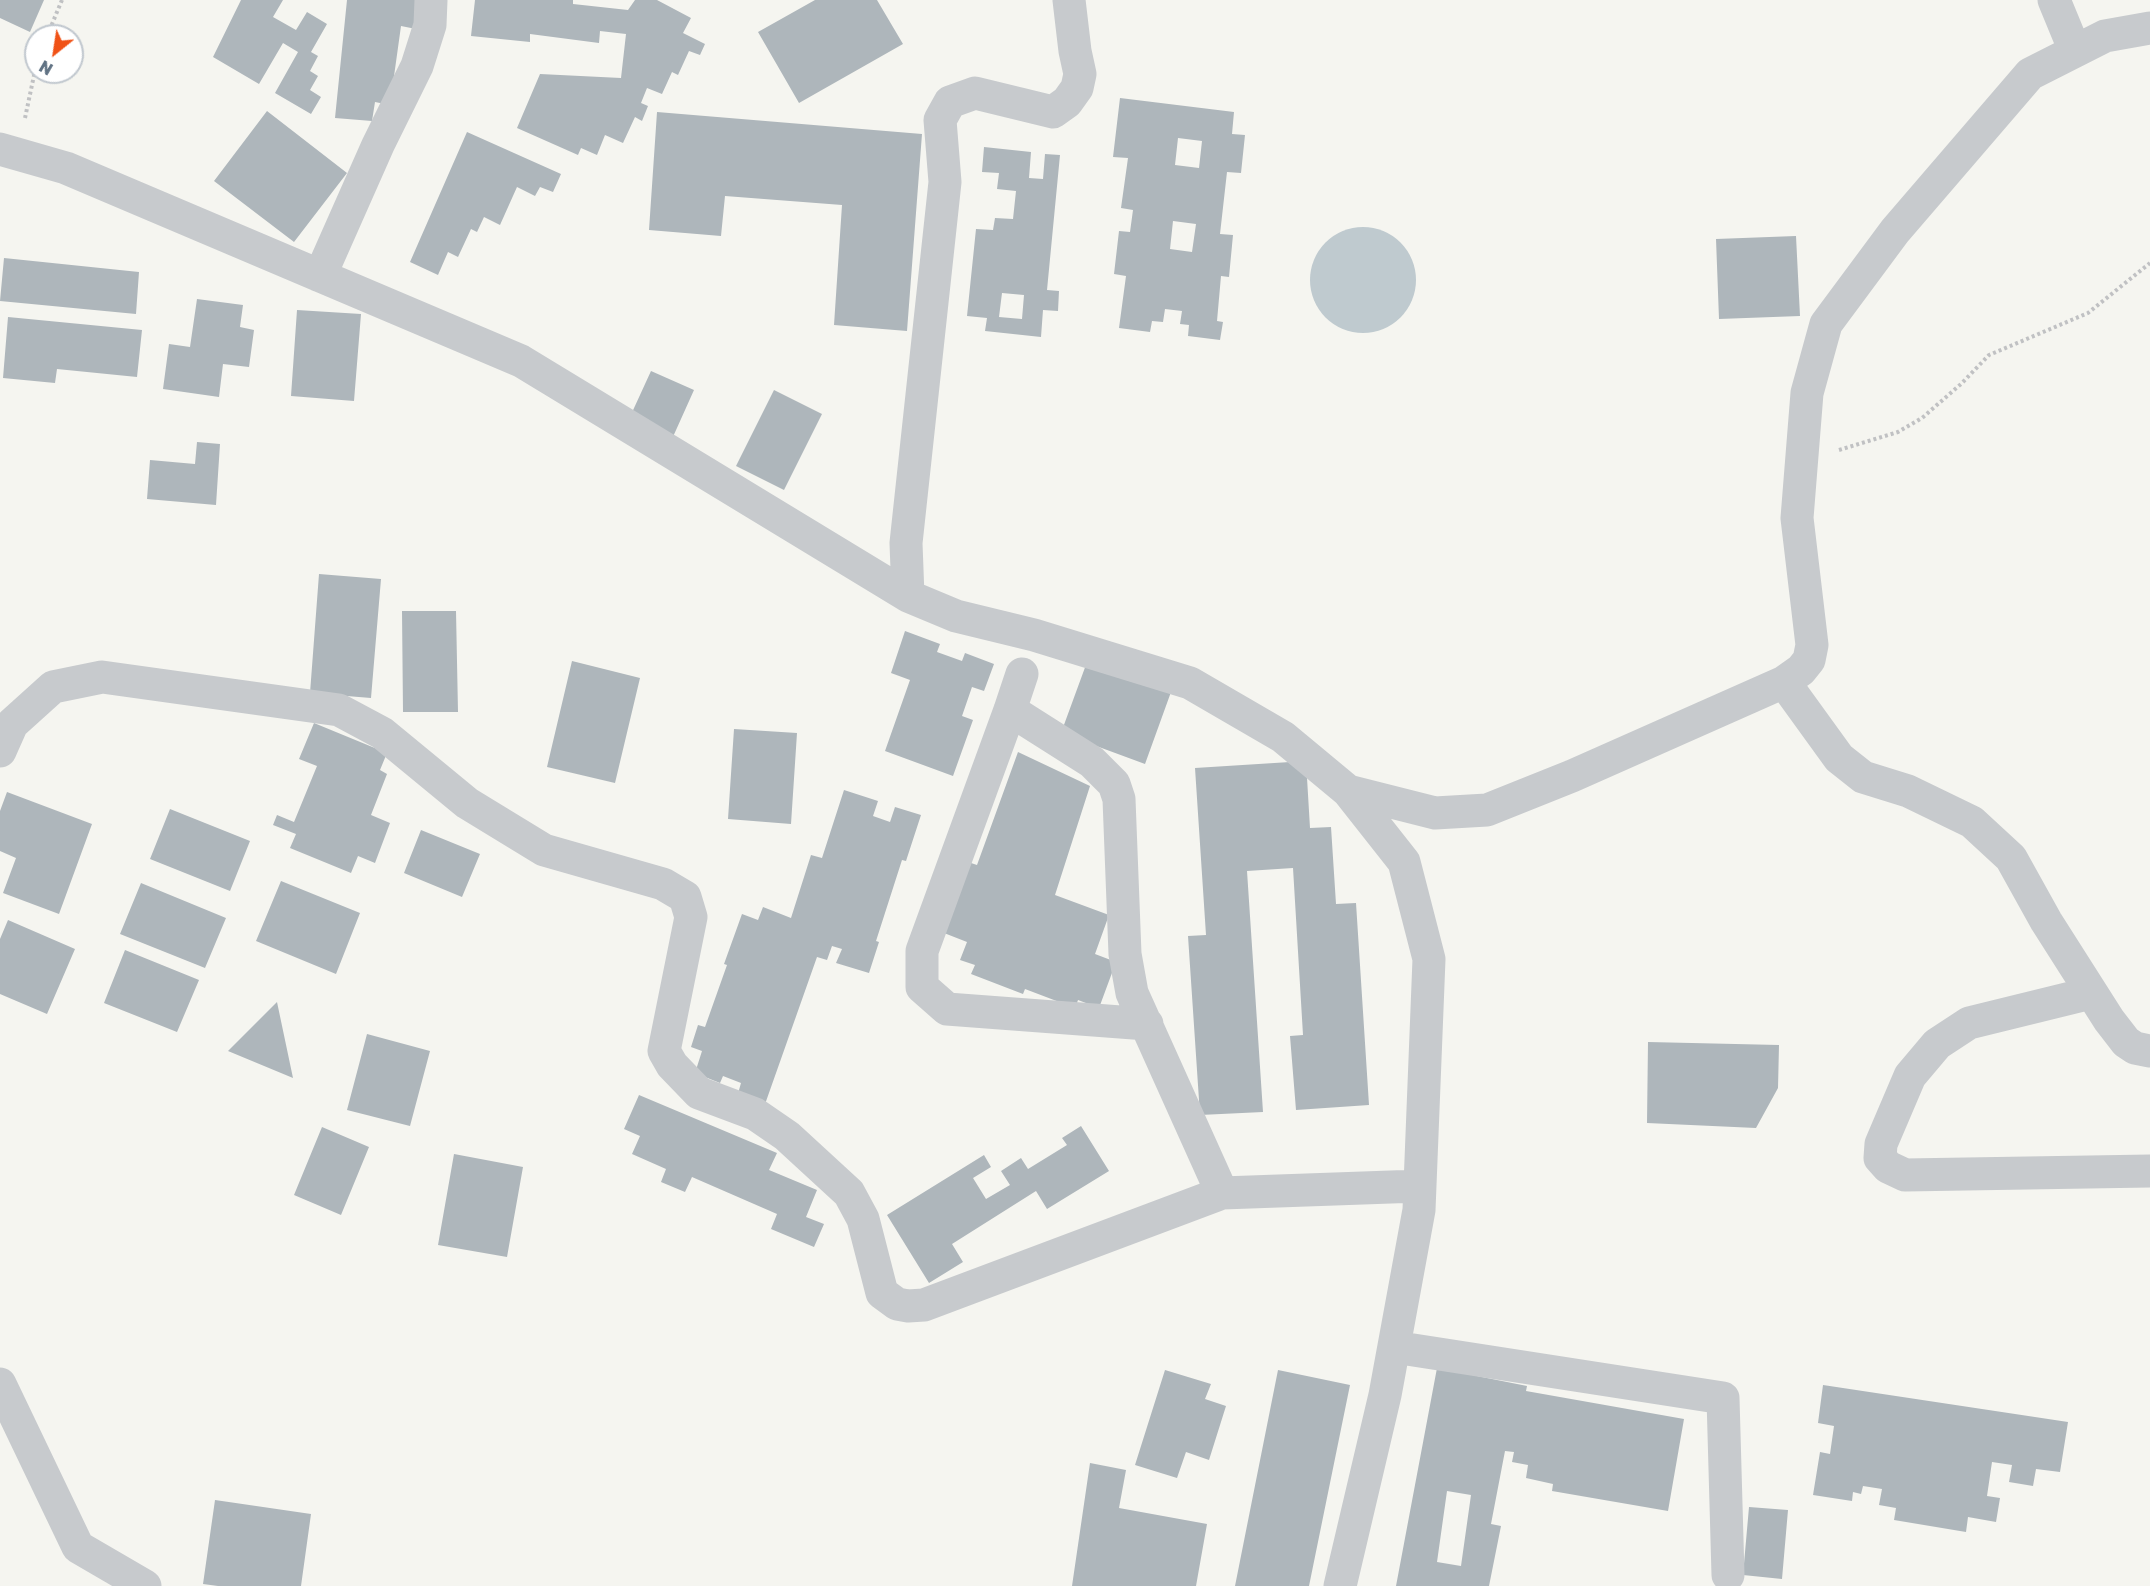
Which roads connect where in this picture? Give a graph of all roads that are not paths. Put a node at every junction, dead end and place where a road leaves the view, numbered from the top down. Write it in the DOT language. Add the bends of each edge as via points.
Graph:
graph roads {
  1 [pos="431,0"];
  2 [pos="1069,0"];
  3 [pos="2054,0"];
  4 [pos="2150,28"];
  5 [pos="2075,51"];
  6 [pos="8,151"];
  7 [pos="320,276"];
  8 [pos="908,596"];
  9 [pos="1027,657"];
  10 [pos="1784,682"];
  11 [pos="1010,710"];
  12 [pos="0,751"];
  13 [pos="1348,791"];
  14 [pos="2091,993"];
  15 [pos="1147,1024"];
  16 [pos="2150,1051"];
  17 [pos="2150,1170"];
  18 [pos="1419,1186"];
  19 [pos="1222,1193"];
  20 [pos="1394,1347"];
  21 [pos="0,1384"];
  22 [pos="1728,1575"];
  23 [pos="145,1586"];
  24 [pos="1340,1586"];
  1 -- 7 [label="street" via="430,25 417,66"];
  2 -- 8 [label="street" via="1080,74 1077,88 1067,102 1053,112 975,93 950,102 940,120 945,182 906,543"];
  3 -- 5 [label="street"];
  4 -- 5 [label="street" via="2105,36"];
  5 -- 10 [label="street" via="2030,74 1895,231 1826,324 1807,393 1797,518 1812,645 1809,660"];
  6 -- 7 [label="street" via="66,168"];
  7 -- 8 [label="street" via="520,360"];
  8 -- 9 [label="street" via="956,616"];
  9 -- 11 [label="street"];
  9 -- 13 [label="street" via="1190,683 1283,736"];
  10 -- 13 [label="street" via="1487,810 1435,813"];
  10 -- 14 [label="street" via="1839,758 1863,777 1908,791 1972,822 2011,858"];
  11 -- 15 [label="street" via="1092,762 1114,784 1119,799 1125,954 1132,993"];
  11 -- 15 [label="street" via="922,951 922,987 947,1009"];
  12 -- 19 [label="street" via="12,724 53,687 102,677 339,710 382,733 467,803 544,850 663,884 685,897 691,917 664,1051 699,1093 755,1114 787,1136 849,1192 863,1218 882,1293 897,1304 924,1305"];
  13 -- 18 [label="street" via="1404,862 1429,959"];
  14 -- 16 [label="street" via="2126,1042"];
  14 -- 17 [label="street" via="1970,1023 1937,1044 1910,1076 1881,1144 1880,1158 1905,1175"];
  15 -- 19 [label="street"];
  18 -- 19 [label="street"];
  18 -- 20 [label="street" via="1419,1210"];
  20 -- 22 [label="street" via="1724,1398"];
  20 -- 24 [label="street"];
  21 -- 23 [label="street" via="78,1547"];
}
